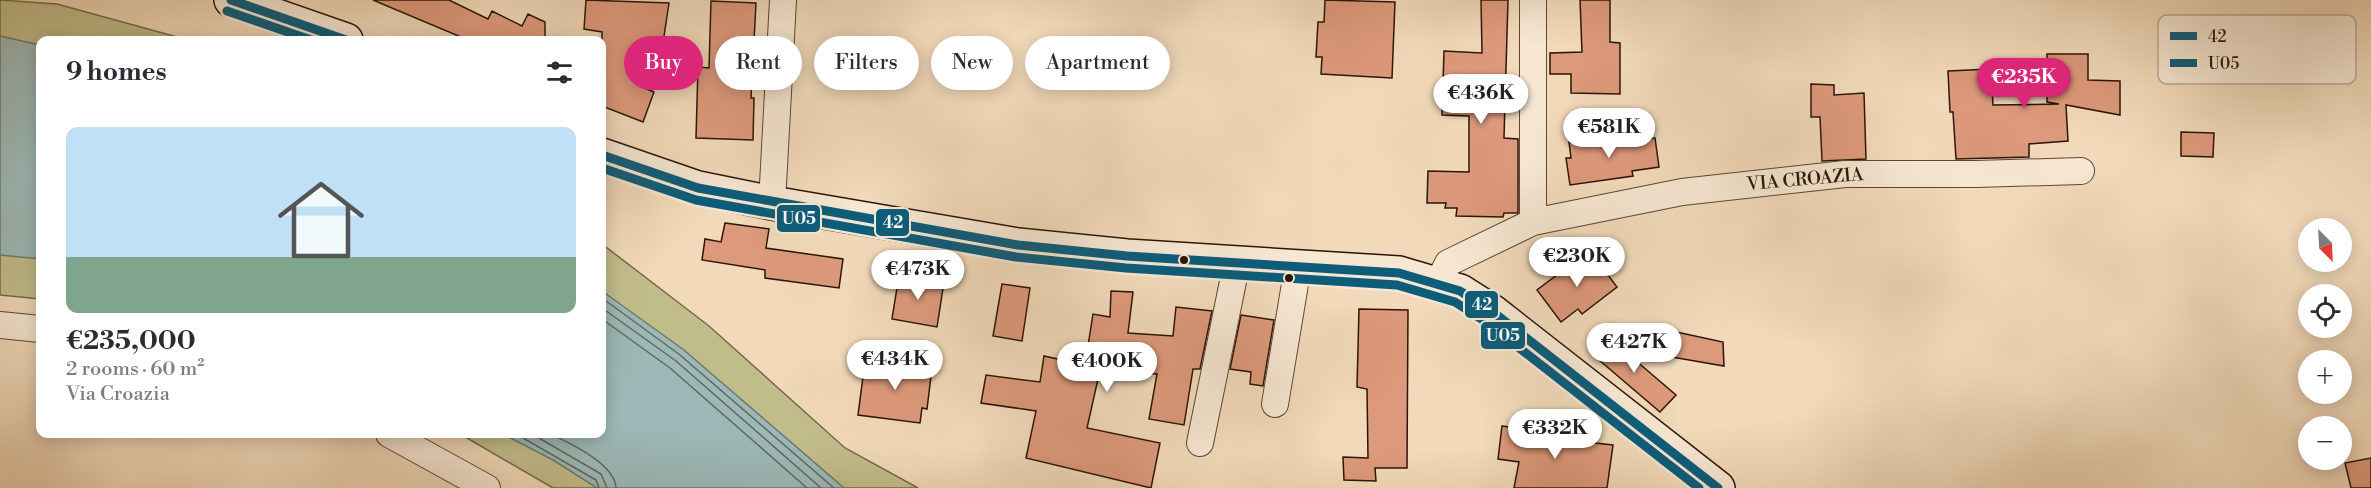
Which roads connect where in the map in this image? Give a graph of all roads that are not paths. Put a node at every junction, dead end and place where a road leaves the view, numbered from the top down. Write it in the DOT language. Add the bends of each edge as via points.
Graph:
graph roads {
  1 [pos="231,0"];
  2 [pos="783,0"];
  3 [pos="1533,0"];
  4 [pos="334,36"];
  5 [pos="606,156"];
  6 [pos="2081,171"];
  7 [pos="772,204"];
  8 [pos="1533,222"];
  9 [pos="1237,262"];
  10 [pos="1298,266"];
  11 [pos="1438,283"];
  12 [pos="0,325"];
  13 [pos="36,329"];
  14 [pos="1275,404"];
  15 [pos="396,438"];
  16 [pos="1200,443"];
  17 [pos="487,488"];
  18 [pos="1718,488"];
  1 -- 4 [label="street"];
  2 -- 7 [label="street"];
  3 -- 8 [label="street"];
  5 -- 7 [label="street" via="698,188"];
  6 -- 8 [label="street, VIA CROAZIA" via="1845,174 1763,181 1682,192"];
  7 -- 9 [label="street" via="1018,245"];
  8 -- 11 [label="street, VIA CROAZIA" via="1448,263"];
  9 -- 10 [label="street"];
  9 -- 16 [label="street"];
  10 -- 11 [label="street" via="1399,273"];
  10 -- 14 [label="street"];
  11 -- 18 [label="street" via="1460,291 1501,317"];
  12 -- 13 [label="street"];
  15 -- 17 [label="street"];
}
